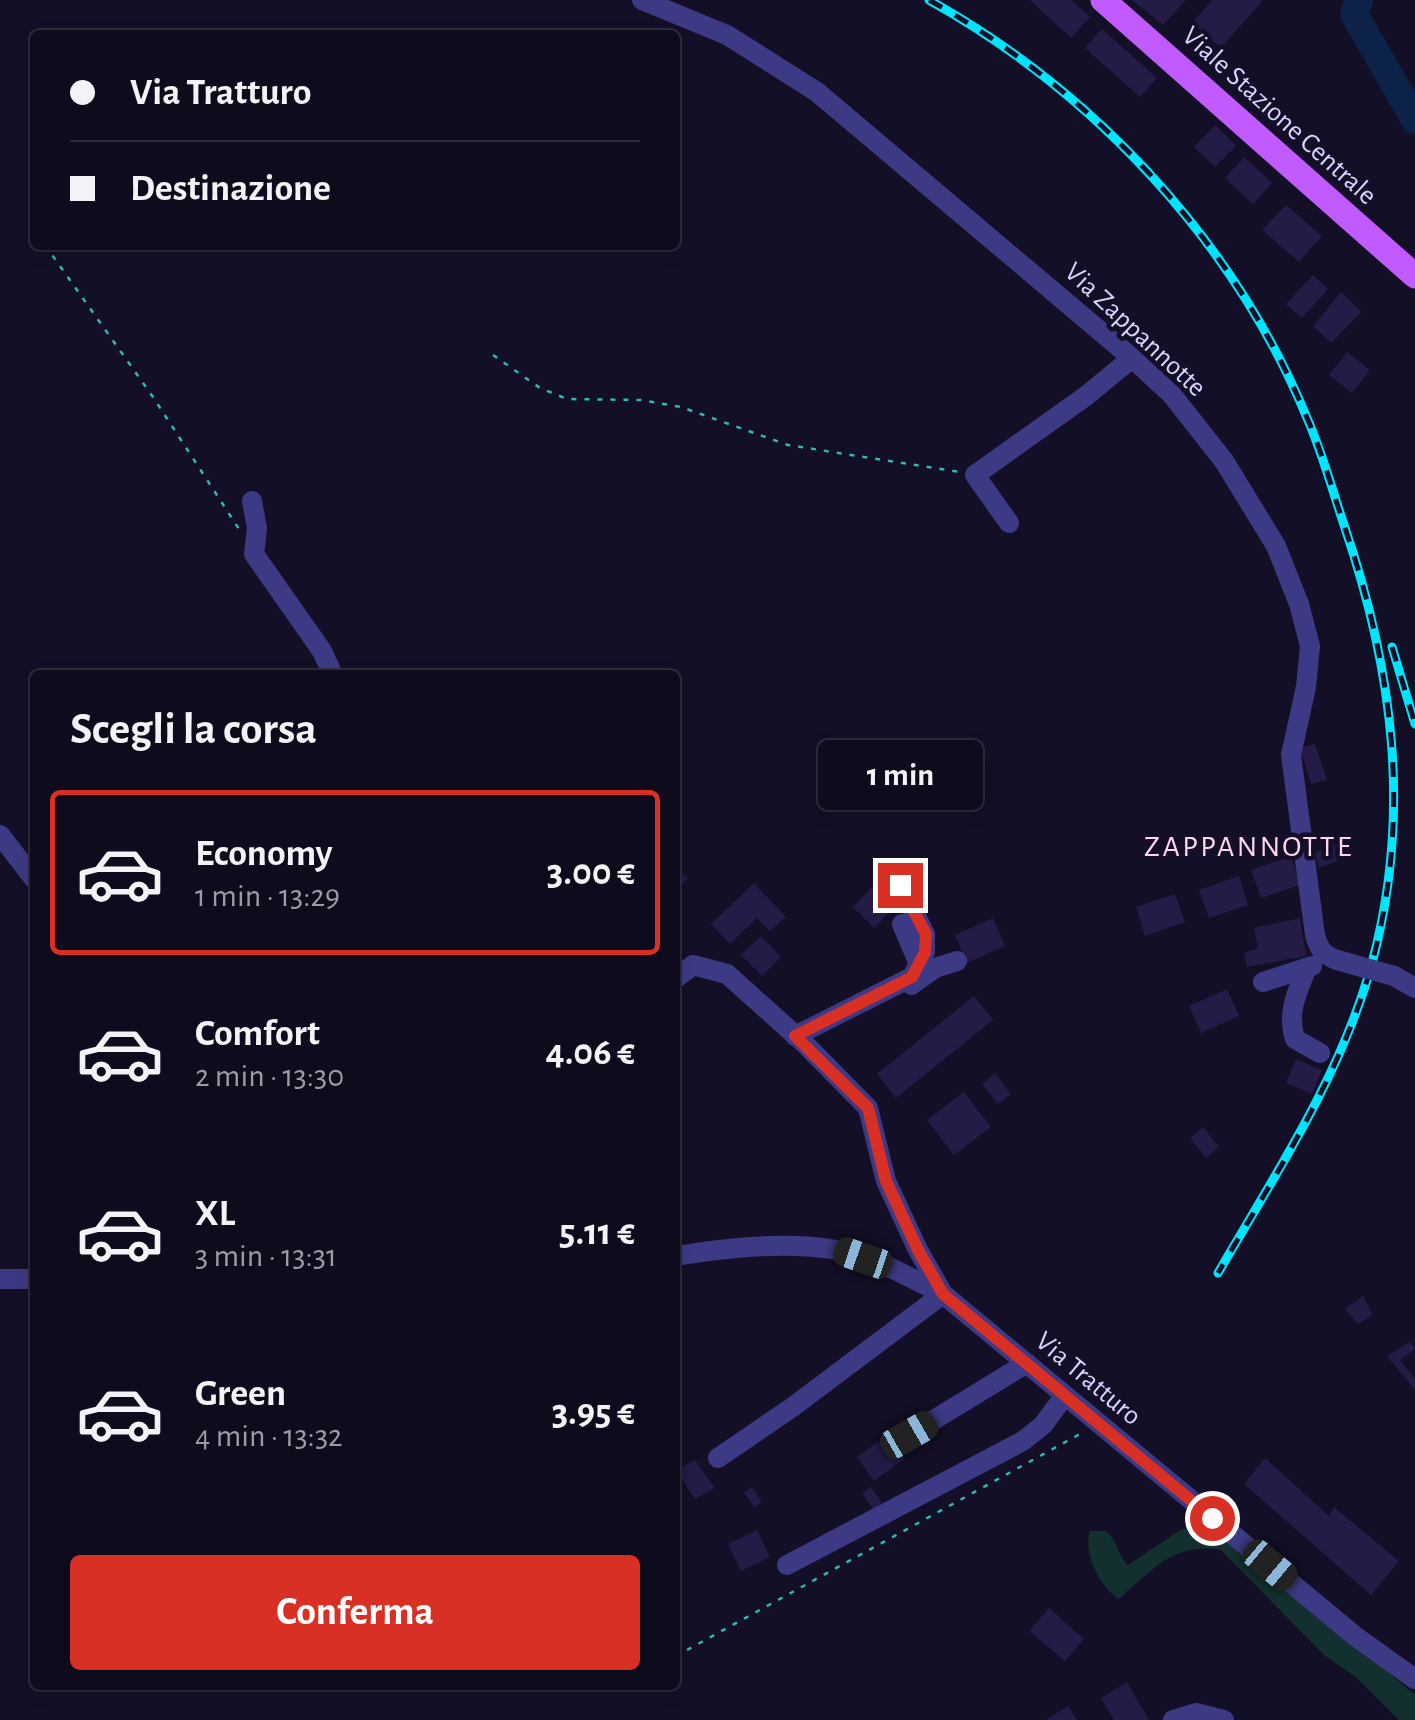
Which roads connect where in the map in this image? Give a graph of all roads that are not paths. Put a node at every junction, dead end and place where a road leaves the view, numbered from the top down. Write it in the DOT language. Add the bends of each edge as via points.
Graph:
graph roads {
  1 [pos="642,0"];
  2 [pos="1103,0"];
  3 [pos="1415,276"];
  4 [pos="1132,358"];
  5 [pos="252,501"];
  6 [pos="1009,523"];
  7 [pos="331,670"];
  8 [pos="0,835"];
  9 [pos="30,874"];
  10 [pos="900,885"];
  11 [pos="902,924"];
  12 [pos="1331,958"];
  13 [pos="957,961"];
  14 [pos="919,964"];
  15 [pos="1306,970"];
  16 [pos="680,975"];
  17 [pos="1263,982"];
  18 [pos="1415,988"];
  19 [pos="799,1039"];
  20 [pos="1320,1052"];
  21 [pos="918,1250"];
  22 [pos="680,1256"];
  23 [pos="887,1267"];
  24 [pos="0,1279"];
  25 [pos="30,1279"];
  26 [pos="943,1294"];
  27 [pos="1027,1363"];
  28 [pos="1065,1395"];
  29 [pos="909,1435"];
  30 [pos="718,1458"];
  31 [pos="787,1565"];
  32 [pos="1415,1679"];
  33 [pos="1173,1720"];
  34 [pos="1224,1720"];
  1 -- 4 [label="street, Via Zappannotte" via="727,36 817,92"];
  2 -- 3 [label="main road, Viale Stazione Centrale"];
  4 -- 6 [label="street" via="975,476"];
  4 -- 12 [label="street, Via Zappannotte" via="1172,395 1224,461 1276,546 1298,604 1310,646 1291,755 1315,935"];
  5 -- 7 [label="street" via="254,554"];
  8 -- 9 [label="street"];
  10 -- 14 [label="street" via="926,934"];
  11 -- 14 [label="street"];
  12 -- 15 [label="street"];
  12 -- 18 [label="street, bridge"];
  13 -- 19 [label="street"];
  14 -- 19 [label="street" via="912,977"];
  15 -- 17 [label="street"];
  15 -- 20 [label="street" via="1291,1026 1295,1040"];
  16 -- 19 [label="street" via="692,965 727,974"];
  19 -- 21 [label="street" via="868,1108 886,1181"];
  21 -- 23 [label="street"];
  21 -- 26 [label="street"];
  22 -- 23 [label="street, Via Tratturo" via="782,1246 838,1250"];
  23 -- 26 [label="street, Via Tratturo"];
  24 -- 25 [label="street"];
  26 -- 27 [label="street, Via Tratturo"];
  26 -- 30 [label="street"];
  27 -- 28 [label="street, Via Tratturo"];
  27 -- 29 [label="street"];
  28 -- 31 [label="street" via="1023,1440"];
  28 -- 32 [label="street, Via Tratturo"];
  33 -- 34 [label="street" via="1196,1713"];
}
